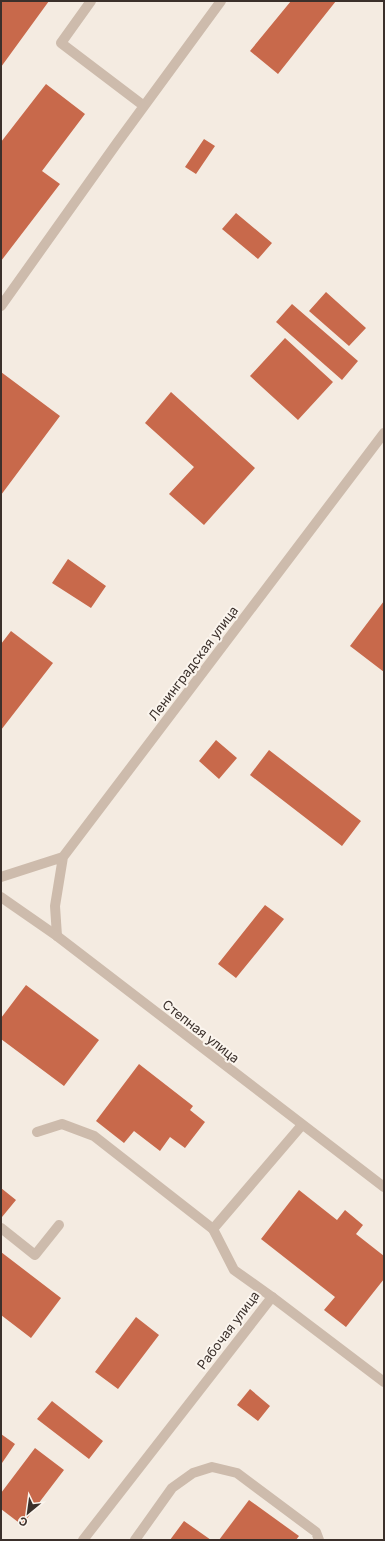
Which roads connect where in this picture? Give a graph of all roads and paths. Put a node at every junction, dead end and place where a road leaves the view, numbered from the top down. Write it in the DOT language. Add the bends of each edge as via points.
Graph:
graph roads {
  1 [pos="91,1"];
  2 [pos="221,1"];
  3 [pos="144,106"];
  4 [pos="1,306"];
  5 [pos="384,433"];
  6 [pos="63,857"];
  7 [pos="1,876"];
  8 [pos="1,897"];
  9 [pos="57,936"];
  10 [pos="302,1125"];
  11 [pos="37,1132"];
  12 [pos="384,1187"];
  13 [pos="59,1225"];
  14 [pos="1,1228"];
  15 [pos="213,1229"];
  16 [pos="272,1297"];
  17 [pos="384,1382"];
  18 [pos="83,1540"];
  19 [pos="135,1540"];
  20 [pos="320,1540"];
  1 -- 3 [label="street" via="60,43"];
  2 -- 3 [label="street"];
  3 -- 4 [label="street"];
  5 -- 6 [label="street, Ленинградская улица"];
  6 -- 7 [label="street"];
  6 -- 9 [label="street" via="54,906"];
  8 -- 9 [label="street, Степная улица"];
  9 -- 10 [label="street, Степная улица"];
  10 -- 12 [label="street, Степная улица"];
  10 -- 15 [label="street"];
  11 -- 15 [label="street" via="62,1124 94,1136"];
  13 -- 14 [label="street" via="36,1255"];
  15 -- 16 [label="street, Рабочая улица" via="234,1270"];
  16 -- 17 [label="street"];
  16 -- 18 [label="street, Рабочая улица"];
  19 -- 20 [label="street" via="172,1488 193,1473 212,1467 237,1473 316,1532"];
}
